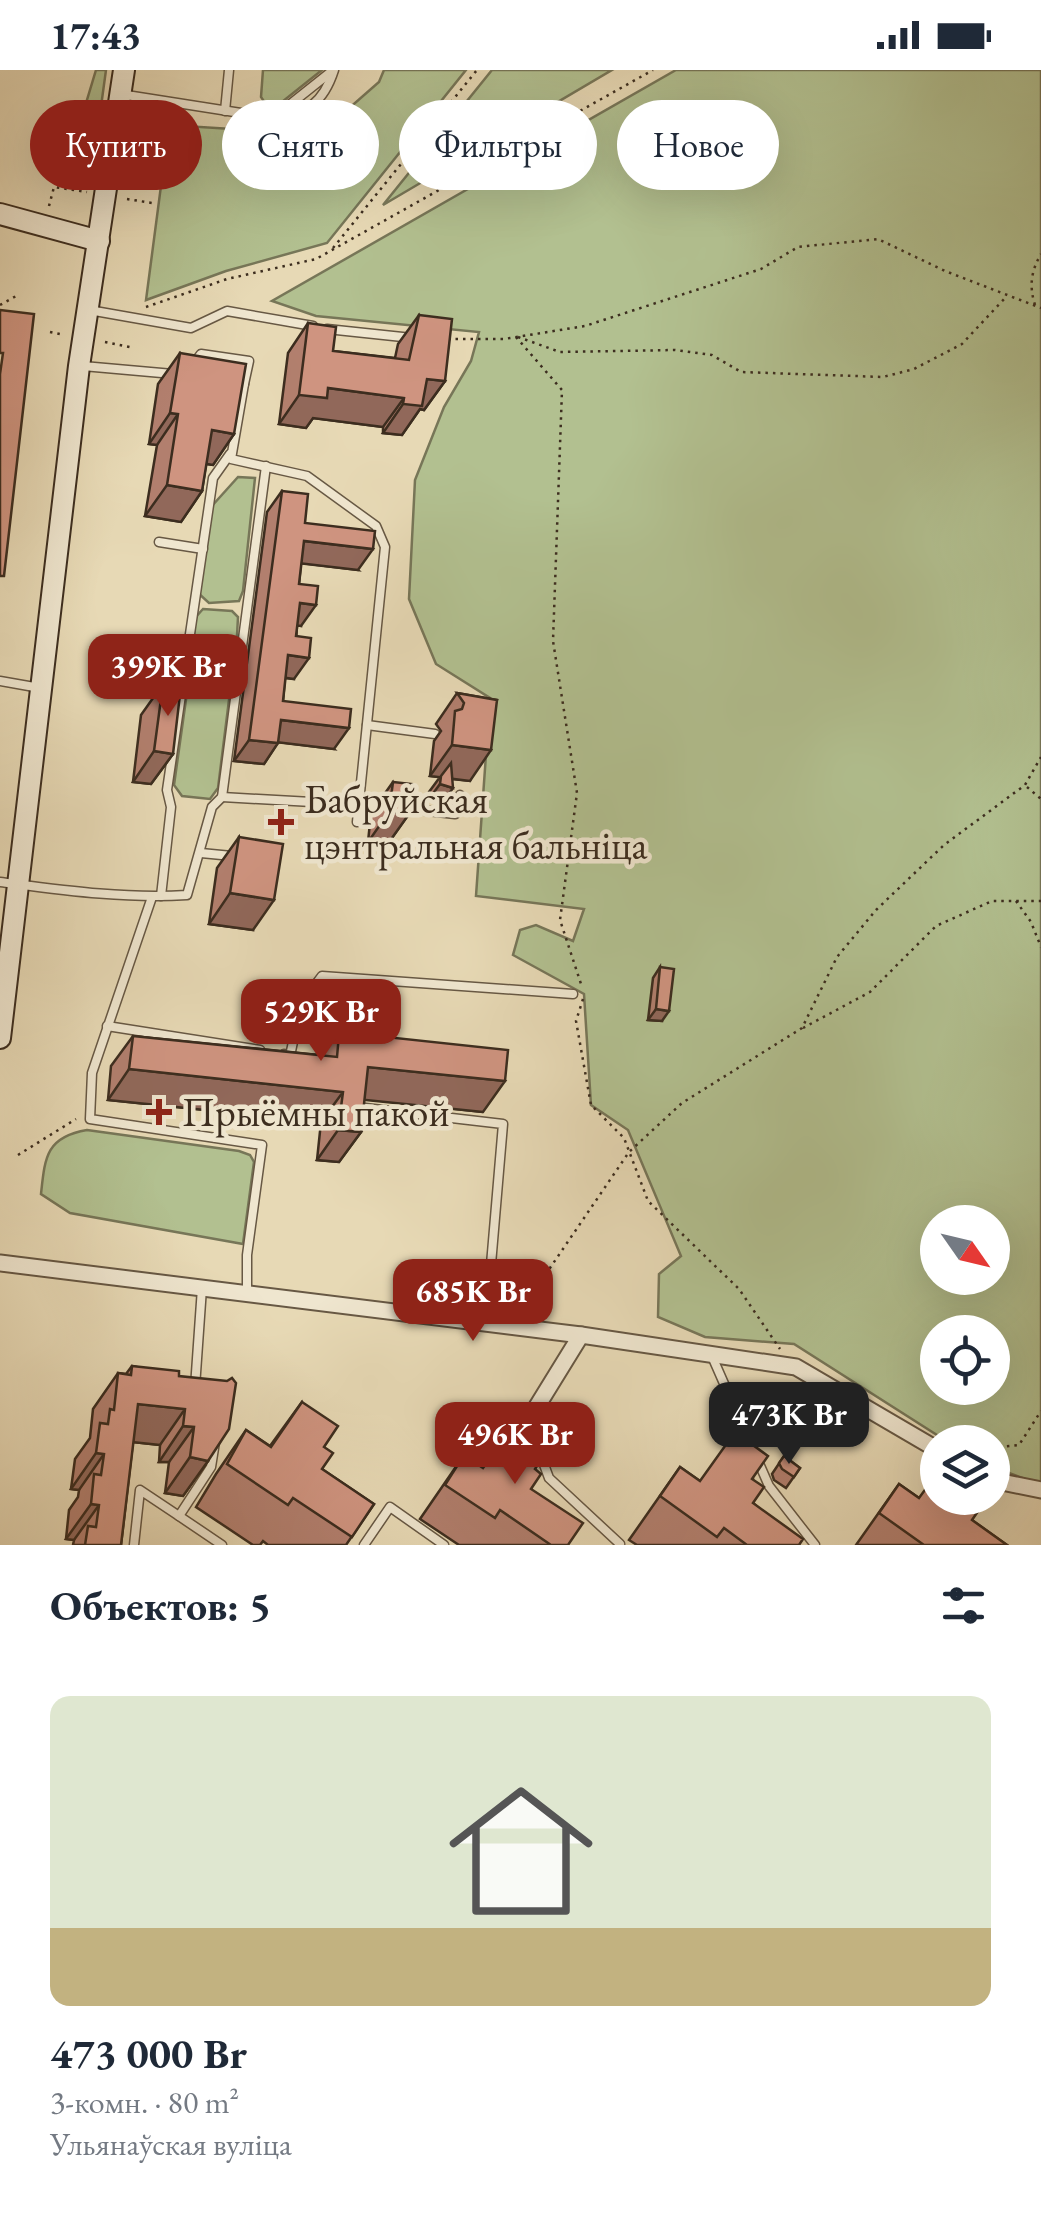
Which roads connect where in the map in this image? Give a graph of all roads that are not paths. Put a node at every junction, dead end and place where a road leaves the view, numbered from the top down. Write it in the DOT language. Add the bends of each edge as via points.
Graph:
graph roads {
  1 [pos="124,70"];
  2 [pos="229,70"];
  3 [pos="334,70"];
  4 [pos="120,94"];
  5 [pos="226,100"];
  6 [pos="296,100"];
  7 [pos="318,100"];
  8 [pos="222,110"];
  9 [pos="0,214"];
  10 [pos="98,241"];
  11 [pos="88,310"];
  12 [pos="416,339"];
  13 [pos="192,365"];
  14 [pos="80,366"];
  15 [pos="182,376"];
  16 [pos="228,382"];
  17 [pos="244,384"];
  18 [pos="232,451"];
  19 [pos="266,466"];
  20 [pos="159,542"];
  21 [pos="203,549"];
  22 [pos="0,680"];
  23 [pos="41,688"];
  24 [pos="366,725"];
  25 [pos="434,734"];
  26 [pos="460,795"];
  27 [pos="222,797"];
  28 [pos="359,804"];
  29 [pos="357,822"];
  30 [pos="201,853"];
  31 [pos="240,857"];
  32 [pos="9,883"];
  33 [pos="156,897"];
  34 [pos="573,994"];
  35 [pos="107,1026"];
  36 [pos="0,1038"];
  37 [pos="357,1106"];
  38 [pos="0,1262"];
  39 [pos="202,1288"];
  40 [pos="247,1293"];
  41 [pos="486,1323"];
  42 [pos="580,1335"];
  43 [pos="711,1354"];
  44 [pos="207,1402"];
  45 [pos="528,1421"];
  46 [pos="217,1434"];
  47 [pos="920,1440"];
  48 [pos="1010,1484"];
  49 [pos="1041,1490"];
  50 [pos="180,1516"];
  51 [pos="134,1545"];
  52 [pos="222,1545"];
  53 [pos="364,1545"];
  54 [pos="444,1545"];
  55 [pos="621,1545"];
  56 [pos="815,1545"];
  1 -- 4 [label="main road"];
  2 -- 5 [label="lane"];
  3 -- 6 [label="lane"];
  3 -- 7 [label="lane"];
  4 -- 8 [label="lane"];
  4 -- 10 [label="main road"];
  9 -- 10 [label="main road"];
  10 -- 11 [label="main road"];
  11 -- 12 [label="lane" via="191,328 227,312"];
  11 -- 14 [label="main road"];
  13 -- 17 [label="lane" via="202,354 248,361"];
  14 -- 15 [label="lane"];
  14 -- 23 [label="main road"];
  16 -- 17 [label="lane"];
  17 -- 18 [label="lane"];
  18 -- 19 [label="lane" via="232,458"];
  18 -- 21 [label="lane" via="213,478"];
  19 -- 24 [label="lane" via="307,476 376,526 384,547"];
  19 -- 27 [label="lane"];
  20 -- 21 [label="lane"];
  21 -- 33 [label="lane"];
  22 -- 23 [label="lane"];
  23 -- 32 [label="main road"];
  24 -- 25 [label="lane"];
  24 -- 28 [label="lane"];
  26 -- 28 [label="lane" via="455,814"];
  27 -- 28 [label="lane"];
  27 -- 30 [label="lane" via="212,807"];
  28 -- 29 [label="lane"];
  30 -- 31 [label="lane"];
  30 -- 33 [label="lane" via="187,895"];
  32 -- 33 [label="lane"];
  32 -- 36 [label="main road"];
  33 -- 35 [label="lane"];
  34 -- 35 [label="lane" via="322,976 301,1004 290,1056"];
  35 -- 40 [label="lane" via="92,1073 90,1119 262,1145"];
  37 -- 41 [label="lane" via="504,1124"];
  38 -- 39 [label="street"];
  39 -- 40 [label="street"];
  39 -- 44 [label="lane" via="195,1388"];
  40 -- 41 [label="street"];
  41 -- 42 [label="street"];
  42 -- 43 [label="street"];
  42 -- 45 [label="street"];
  43 -- 47 [label="street" via="791,1366"];
  43 -- 56 [label="lane" via="769,1486"];
  45 -- 55 [label="lane" via="549,1478"];
  46 -- 50 [label="lane" via="212,1467"];
  48 -- 49 [label="street"];
  50 -- 51 [label="lane" via="140,1490"];
  50 -- 52 [label="lane"];
  53 -- 54 [label="lane" via="390,1507"];
}
